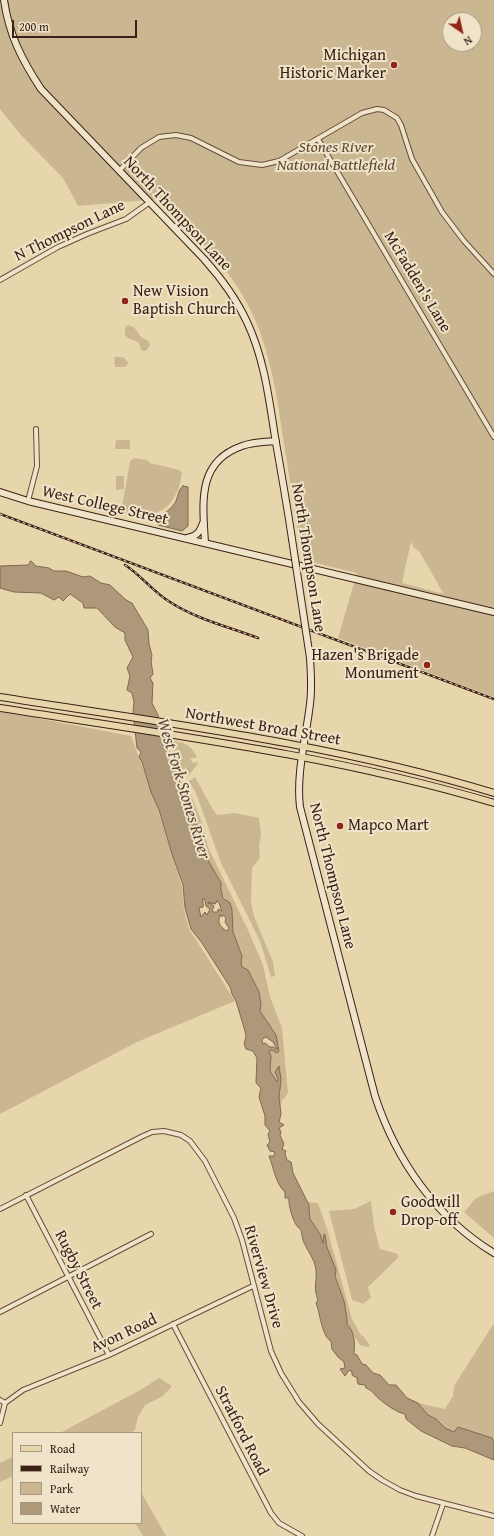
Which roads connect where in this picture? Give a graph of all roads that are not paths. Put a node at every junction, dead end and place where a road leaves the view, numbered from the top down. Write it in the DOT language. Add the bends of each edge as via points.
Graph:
graph roads {
  1 [pos="4,0"];
  2 [pos="318,139"];
  3 [pos="119,171"];
  4 [pos="150,202"];
  5 [pos="494,274"];
  6 [pos="0,280"];
  7 [pos="36,429"];
  8 [pos="494,437"];
  9 [pos="276,441"];
  10 [pos="0,492"];
  11 [pos="28,501"];
  12 [pos="204,519"];
  13 [pos="186,539"];
  14 [pos="205,543"];
  15 [pos="494,612"];
  16 [pos="0,697"];
  17 [pos="0,708"];
  18 [pos="303,747"];
  19 [pos="302,757"];
  20 [pos="431,776"];
  21 [pos="429,786"];
  22 [pos="472,786"];
  23 [pos="494,793"];
  24 [pos="469,796"];
  25 [pos="494,803"];
  26 [pos="26,1195"];
  27 [pos="0,1209"];
  28 [pos="152,1234"];
  29 [pos="494,1253"];
  30 [pos="69,1277"];
  31 [pos="253,1286"];
  32 [pos="0,1312"];
  33 [pos="173,1324"];
  34 [pos="109,1355"];
  35 [pos="2,1401"];
  36 [pos="0,1423"];
  37 [pos="444,1504"];
  38 [pos="494,1516"];
  39 [pos="302,1536"];
  40 [pos="432,1536"];
  1 -- 3 [label="main road, North Thompson Lane" via="16,47 41,89"];
  2 -- 3 [label="street" via="279,161 262,164 239,162 191,138 176,135 159,137 141,148"];
  2 -- 5 [label="street" via="370,110 384,110 397,118 412,159 442,212"];
  2 -- 8 [label="street, McFadden's Lane"];
  3 -- 4 [label="main road, North Thompson Lane"];
  4 -- 6 [label="street, N Thompson Lane" via="126,219 58,247"];
  4 -- 9 [label="main road, North Thompson Lane" via="208,264 235,298 261,361"];
  7 -- 11 [label="street" via="37,466"];
  9 -- 12 [label="main road" via="243,446 229,452 217,462 208,476 203,492"];
  9 -- 18 [label="main road, North Thompson Lane, bridge" via="310,658 312,681"];
  10 -- 11 [label="main road, West College Street"];
  11 -- 13 [label="main road, West College Street"];
  12 -- 13 [label="main road" via="197,535"];
  12 -- 14 [label="main road"];
  13 -- 14 [label="main road, West College Street"];
  14 -- 15 [label="main road, West College Street"];
  16 -- 18 [label="main road, Northwest Broad Street"];
  17 -- 19 [label="main road, Northwest Broad Street"];
  18 -- 19 [label="main road, North Thompson Lane"];
  18 -- 20 [label="main road, Northwest Broad Street" via="366,759"];
  19 -- 21 [label="main road, Northwest Broad Street" via="355,767"];
  19 -- 29 [label="main road, North Thompson Lane" via="300,807 383,1119 398,1152 431,1199 451,1221"];
  20 -- 21 [label="main road"];
  20 -- 22 [label="main road, Northwest Broad Street"];
  21 -- 24 [label="main road, Northwest Broad Street"];
  22 -- 23 [label="main road, Northwest Broad Street"];
  22 -- 24 [label="main road"];
  24 -- 25 [label="main road, Northwest Broad Street"];
  26 -- 27 [label="street, Riverview Drive"];
  26 -- 30 [label="street, Rugby Street"];
  26 -- 31 [label="street, Riverview Drive" via="141,1136 164,1131 181,1135 190,1141 205,1161 234,1218"];
  28 -- 30 [label="street"];
  30 -- 32 [label="street"];
  30 -- 34 [label="street, Rugby Street"];
  31 -- 33 [label="street, Avon Road"];
  31 -- 37 [label="street, Riverview Drive" via="281,1373 299,1402 318,1424 382,1480 416,1496"];
  33 -- 34 [label="street, Avon Road"];
  33 -- 39 [label="street, Stratford Road" via="271,1513 279,1523"];
  34 -- 35 [label="street, Avon Road"];
  35 -- 36 [label="street, Avon Road"];
  37 -- 38 [label="street, Riverview Drive"];
  37 -- 40 [label="street"];
}
